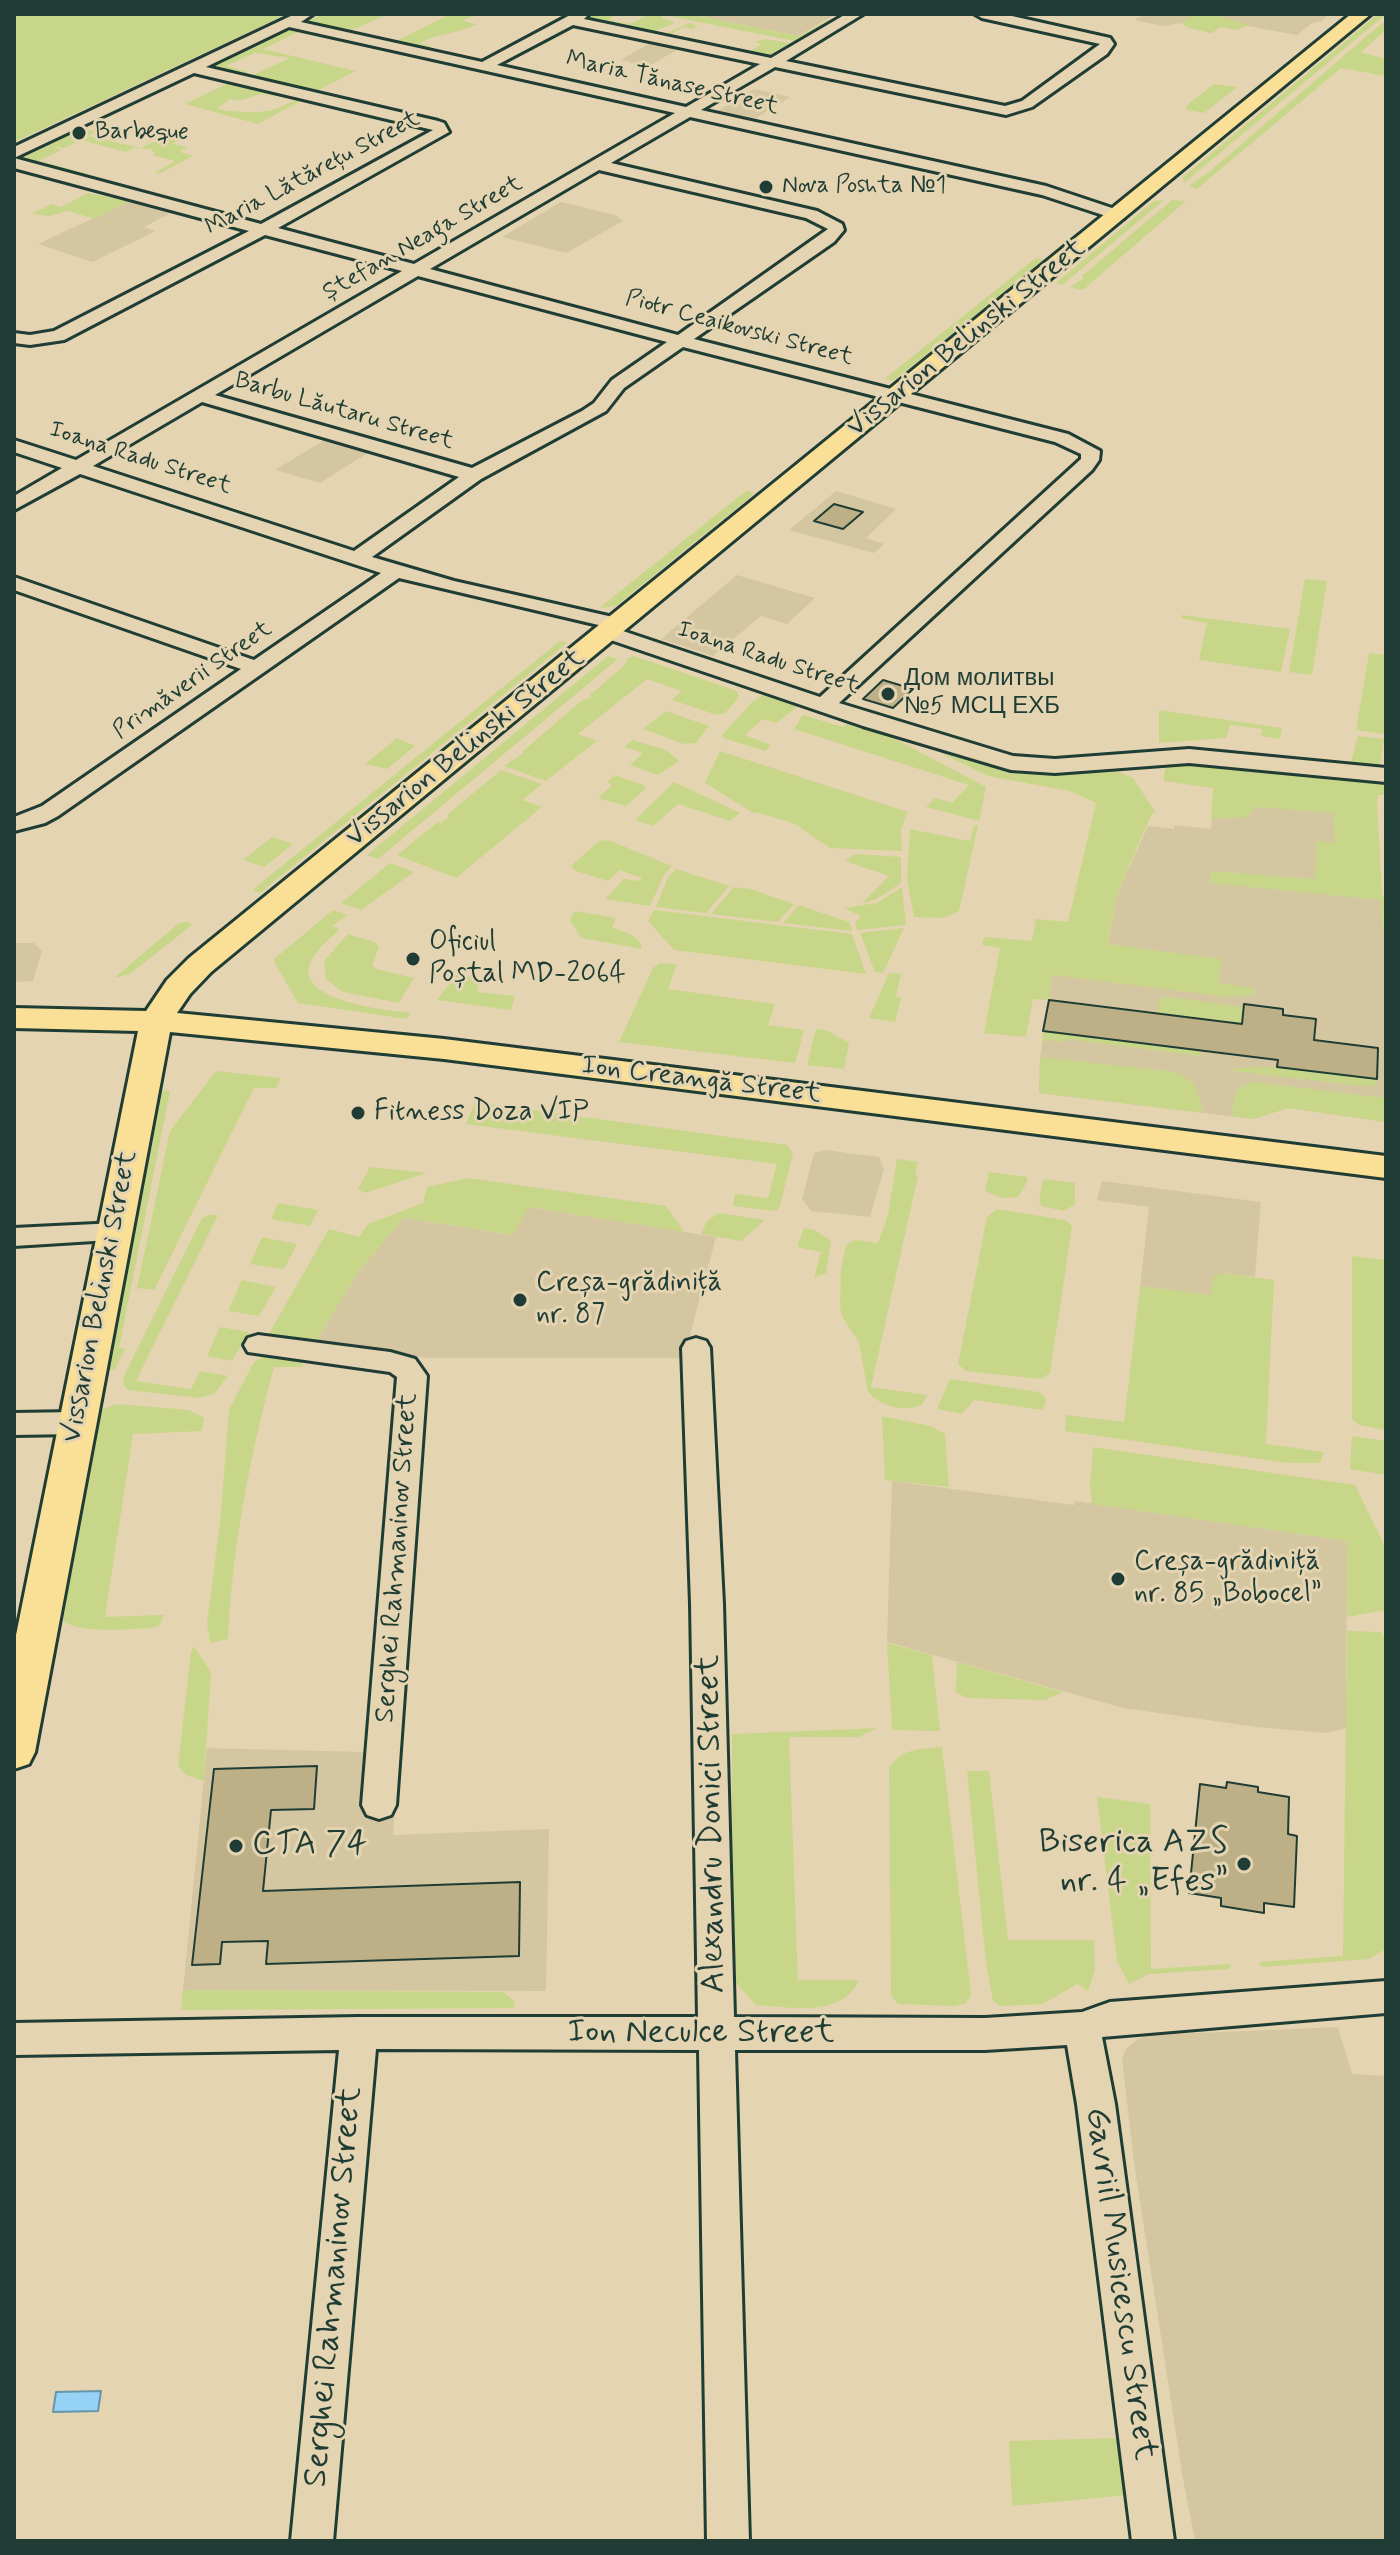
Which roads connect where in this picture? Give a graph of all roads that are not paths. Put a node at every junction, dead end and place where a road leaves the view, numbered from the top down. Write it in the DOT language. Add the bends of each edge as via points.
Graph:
graph roads {
  1 [pos="306,14"];
  2 [pos="856,14"];
  3 [pos="982,14"];
  4 [pos="1362,14"];
  5 [pos="577,17"];
  6 [pos="288,23"];
  7 [pos="775,63"];
  8 [pos="485,66"];
  9 [pos="192,68"];
  10 [pos="689,113"];
  11 [pos="14,153"];
  12 [pos="14,163"];
  13 [pos="599,165"];
  14 [pos="1046,191"];
  15 [pos="1137,199"];
  16 [pos="1118,215"];
  17 [pos="262,230"];
  18 [pos="418,269"];
  19 [pos="14,338"];
  20 [pos="680,340"];
  21 [pos="200,396"];
  22 [pos="895,398"];
  23 [pos="14,446"];
  24 [pos="80,466"];
  25 [pos="474,475"];
  26 [pos="14,504"];
  27 [pos="357,558"];
  28 [pos="396,571"];
  29 [pos="14,583"];
  30 [pos="614,628"];
  31 [pos="258,668"];
  32 [pos="824,705"];
  33 [pos="1386,775"];
  34 [pos="14,824"];
  35 [pos="14,1018"];
  36 [pos="155,1021"];
  37 [pos="1386,1167"];
  38 [pos="116,1232"];
  39 [pos="14,1237"];
  40 [pos="258,1345"];
  41 [pos="696,1348"];
  42 [pos="76,1423"];
  43 [pos="14,1424"];
  44 [pos="25,1637"];
  45 [pos="14,1752"];
  46 [pos="379,1805"];
  47 [pos="1386,1997"];
  48 [pos="1082,2028"];
  49 [pos="718,2032"];
  50 [pos="359,2033"];
  51 [pos="14,2039"];
  52 [pos="312,2541"];
  53 [pos="728,2541"];
  54 [pos="1153,2541"];
  1 -- 6 [label="street"];
  2 -- 7 [label="street, Ștefan Neaga Street"];
  3 -- 7 [label="street" via="1093,36 1107,44 1027,104 1006,111"];
  4 -- 15 [label="main road, Vissarion Belinski Street"];
  5 -- 7 [label="street"];
  5 -- 8 [label="street"];
  6 -- 8 [label="street, Maria Tănase Street"];
  6 -- 9 [label="street"];
  7 -- 10 [label="street, Ștefan Neaga Street"];
  8 -- 10 [label="street, Maria Tănase Street"];
  9 -- 11 [label="street"];
  9 -- 17 [label="street, Maria Lătărețu Street" via="441,129 434,138"];
  10 -- 13 [label="street, Ștefan Neaga Street"];
  10 -- 14 [label="street, Maria Tănase Street"];
  12 -- 17 [label="street, Piotr Ceaikovski Street"];
  13 -- 18 [label="street, Ștefan Neaga Street"];
  13 -- 20 [label="street, Barbu Lăutaru Street" via="834,224 836,230 828,239"];
  14 -- 15 [label="street, Maria Tănase Street"];
  14 -- 16 [label="street, Maria Tănase Street"];
  15 -- 16 [label="main road, Vissarion Belinski Street"];
  16 -- 22 [label="main road, Vissarion Belinski Street"];
  17 -- 18 [label="street, Piotr Ceaikovski Street"];
  17 -- 19 [label="street, Maria Lătărețu Street" via="58,336"];
  18 -- 20 [label="street, Piotr Ceaikovski Street"];
  18 -- 21 [label="street, Ștefan Neaga Street"];
  20 -- 22 [label="street, Piotr Ceaikovski Street"];
  20 -- 25 [label="street, Barbu Lăutaru Street" via="618,384 588,415"];
  21 -- 24 [label="street, Ștefan Neaga Street"];
  21 -- 25 [label="street, Barbu Lăutaru Street"];
  22 -- 30 [label="main road, Vissarion Belinski Street"];
  22 -- 32 [label="street, Piotr Ceaikovski Street" via="1075,442 1092,456"];
  23 -- 24 [label="street, Ioana Radu Street"];
  24 -- 26 [label="street, Ștefan Neaga Street"];
  24 -- 27 [label="street, Ioana Radu Street"];
  25 -- 27 [label="street, Barbu Lăutaru Street"];
  27 -- 28 [label="street, Ioana Radu Street"];
  28 -- 30 [label="street, Ioana Radu Street"];
  28 -- 31 [label="street, Primăverii Street"];
  29 -- 31 [label="street"];
  30 -- 32 [label="street, Ioana Radu Street"];
  30 -- 36 [label="main road, Vissarion Belinski Street" via="200,965 170,995"];
  31 -- 34 [label="street, Primăverii Street" via="50,811"];
  32 -- 33 [label="street, Ioana Radu Street" via="1011,763 1055,766 1189,756"];
  35 -- 36 [label="main road, Ion Creangă Street"];
  36 -- 37 [label="main road, Ion Creangă Street" via="475,1053"];
  36 -- 38 [label="main road, Vissarion Belinski Street"];
  38 -- 39 [label="street"];
  38 -- 42 [label="main road, Vissarion Belinski Street"];
  40 -- 46 [label="street, Serghei Rahmaninov Street" via="390,1362 405,1366 412,1376"];
  41 -- 49 [label="street, Alexandru Donici Street"];
  42 -- 43 [label="street"];
  42 -- 44 [label="main road, Vissarion Belinski Street"];
  44 -- 45 [label="main road, Vissarion Belinski Street"];
  47 -- 48 [label="street, Ion Neculce Street" via="1110,2018"];
  48 -- 49 [label="street, Ion Neculce Street" via="947,2034"];
  48 -- 54 [label="street, Gavriil Musicescu Street"];
  49 -- 50 [label="street, Ion Neculce Street"];
  49 -- 53 [label="street, Alexandru Donici Street"];
  50 -- 51 [label="street, Ion Neculce Street"];
  50 -- 52 [label="street, Serghei Rahmaninov Street"];
}
